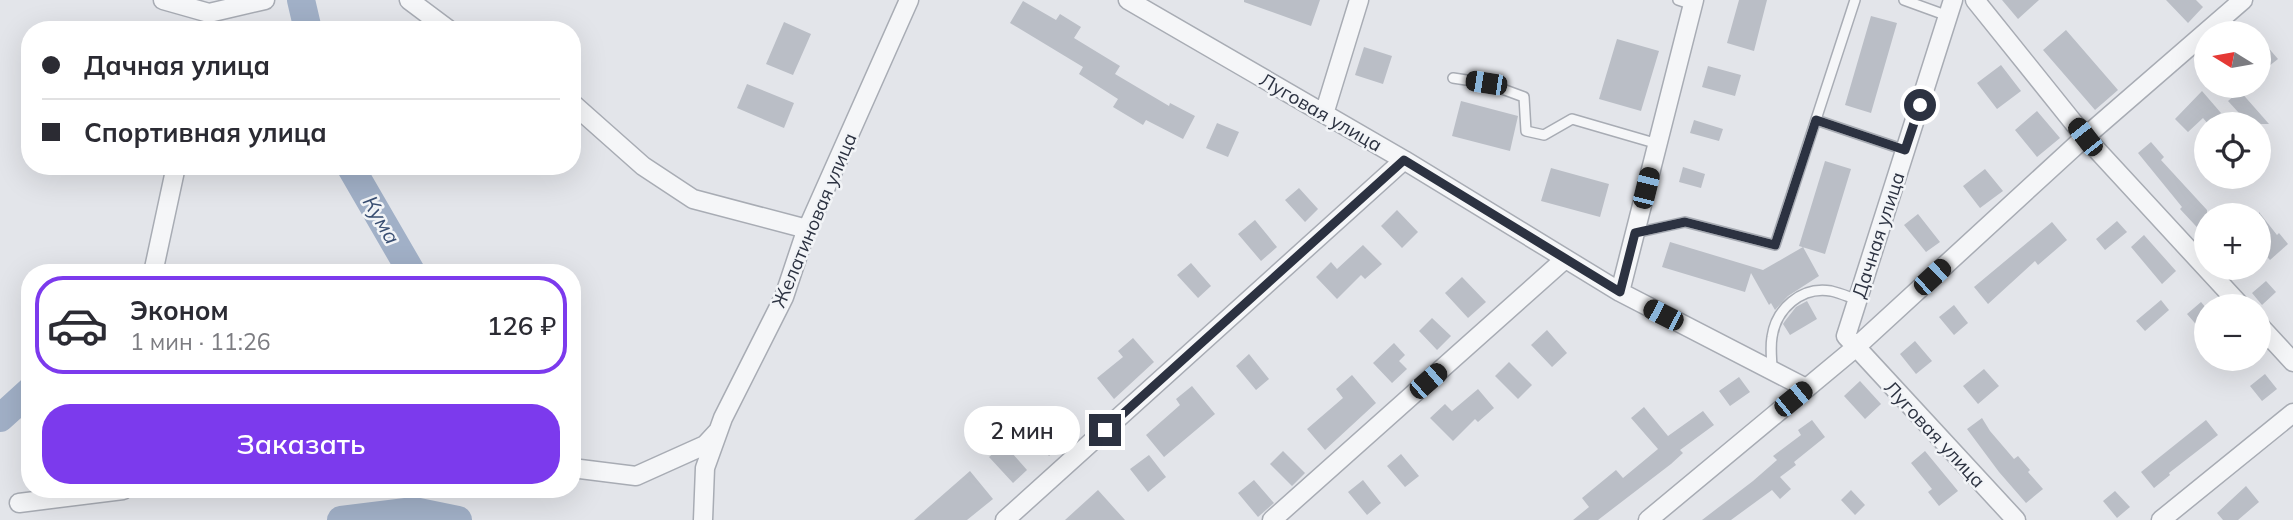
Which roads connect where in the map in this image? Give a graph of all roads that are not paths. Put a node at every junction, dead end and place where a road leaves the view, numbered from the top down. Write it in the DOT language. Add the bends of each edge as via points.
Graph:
graph roads {
  1 [pos="163,0"];
  2 [pos="410,0"];
  3 [pos="909,0"];
  4 [pos="1128,0"];
  5 [pos="1359,0"];
  6 [pos="1855,0"];
  7 [pos="1904,0"];
  8 [pos="1975,0"];
  9 [pos="2243,0"];
  10 [pos="261,1"];
  11 [pos="1688,2"];
  12 [pos="1951,8"];
  13 [pos="207,21"];
  14 [pos="437,21"];
  15 [pos="1453,78"];
  16 [pos="581,111"];
  17 [pos="1324,114"];
  18 [pos="1816,120"];
  19 [pos="2085,137"];
  20 [pos="1658,144"];
  21 [pos="1905,150"];
  22 [pos="1404,160"];
  23 [pos="174,175"];
  24 [pos="807,229"];
  25 [pos="1635,233"];
  26 [pos="1565,259"];
  27 [pos="155,264"];
  28 [pos="1620,292"];
  29 [pos="2231,294"];
  30 [pos="1858,300"];
  31 [pos="2271,339"];
  32 [pos="1855,348"];
  33 [pos="2293,362"];
  34 [pos="1772,371"];
  35 [pos="1806,388"];
  36 [pos="2293,413"];
  37 [pos="718,431"];
  38 [pos="581,469"];
  39 [pos="59,498"];
  40 [pos="19,503"];
  41 [pos="703,520"];
  42 [pos="1005,520"];
  43 [pos="1272,520"];
  44 [pos="1648,520"];
  45 [pos="2016,520"];
  46 [pos="2161,520"];
  1 -- 13 [label="street"];
  2 -- 14 [label="street"];
  3 -- 24 [label="street, Желатиновая улица"];
  4 -- 17 [label="street, Луговая улица"];
  5 -- 17 [label="street"];
  6 -- 18 [label="lane"];
  7 -- 12 [label="lane"];
  8 -- 19 [label="street"];
  9 -- 19 [label="street"];
  10 -- 13 [label="street"];
  11 -- 20 [label="street"];
  12 -- 21 [label="street, Дачная улица"];
  15 -- 20 [label="lane" via="1486,83 1524,97 1526,131 1544,135 1572,120"];
  16 -- 24 [label="street" via="643,166 693,200"];
  17 -- 22 [label="street, Луговая улица"];
  18 -- 21 [label="lane"];
  18 -- 25 [label="lane" via="1775,245 1685,222"];
  19 -- 29 [label="street"];
  19 -- 32 [label="street"];
  20 -- 25 [label="street"];
  21 -- 30 [label="street, Дачная улица"];
  22 -- 26 [label="street, Луговая улица"];
  22 -- 42 [label="street"];
  23 -- 27 [label="street"];
  24 -- 37 [label="street, Желатиновая улица" via="784,297"];
  25 -- 28 [label="street"];
  26 -- 28 [label="street, Луговая улица"];
  26 -- 43 [label="street"];
  28 -- 34 [label="street, Луговая улица"];
  30 -- 32 [label="street, Дачная улица" via="1846,336"];
  30 -- 34 [label="lane" via="1829,291 1809,292 1792,300 1780,312 1772,337"];
  31 -- 33 [label="street"];
  32 -- 35 [label="street"];
  32 -- 45 [label="street, Луговая улица"];
  34 -- 35 [label="street, Луговая улица"];
  35 -- 44 [label="street"];
  36 -- 46 [label="street"];
  37 -- 38 [label="street" via="705,445 636,477"];
  37 -- 41 [label="street, Желатиновая улица" via="705,468"];
  39 -- 40 [label="street"];
}
